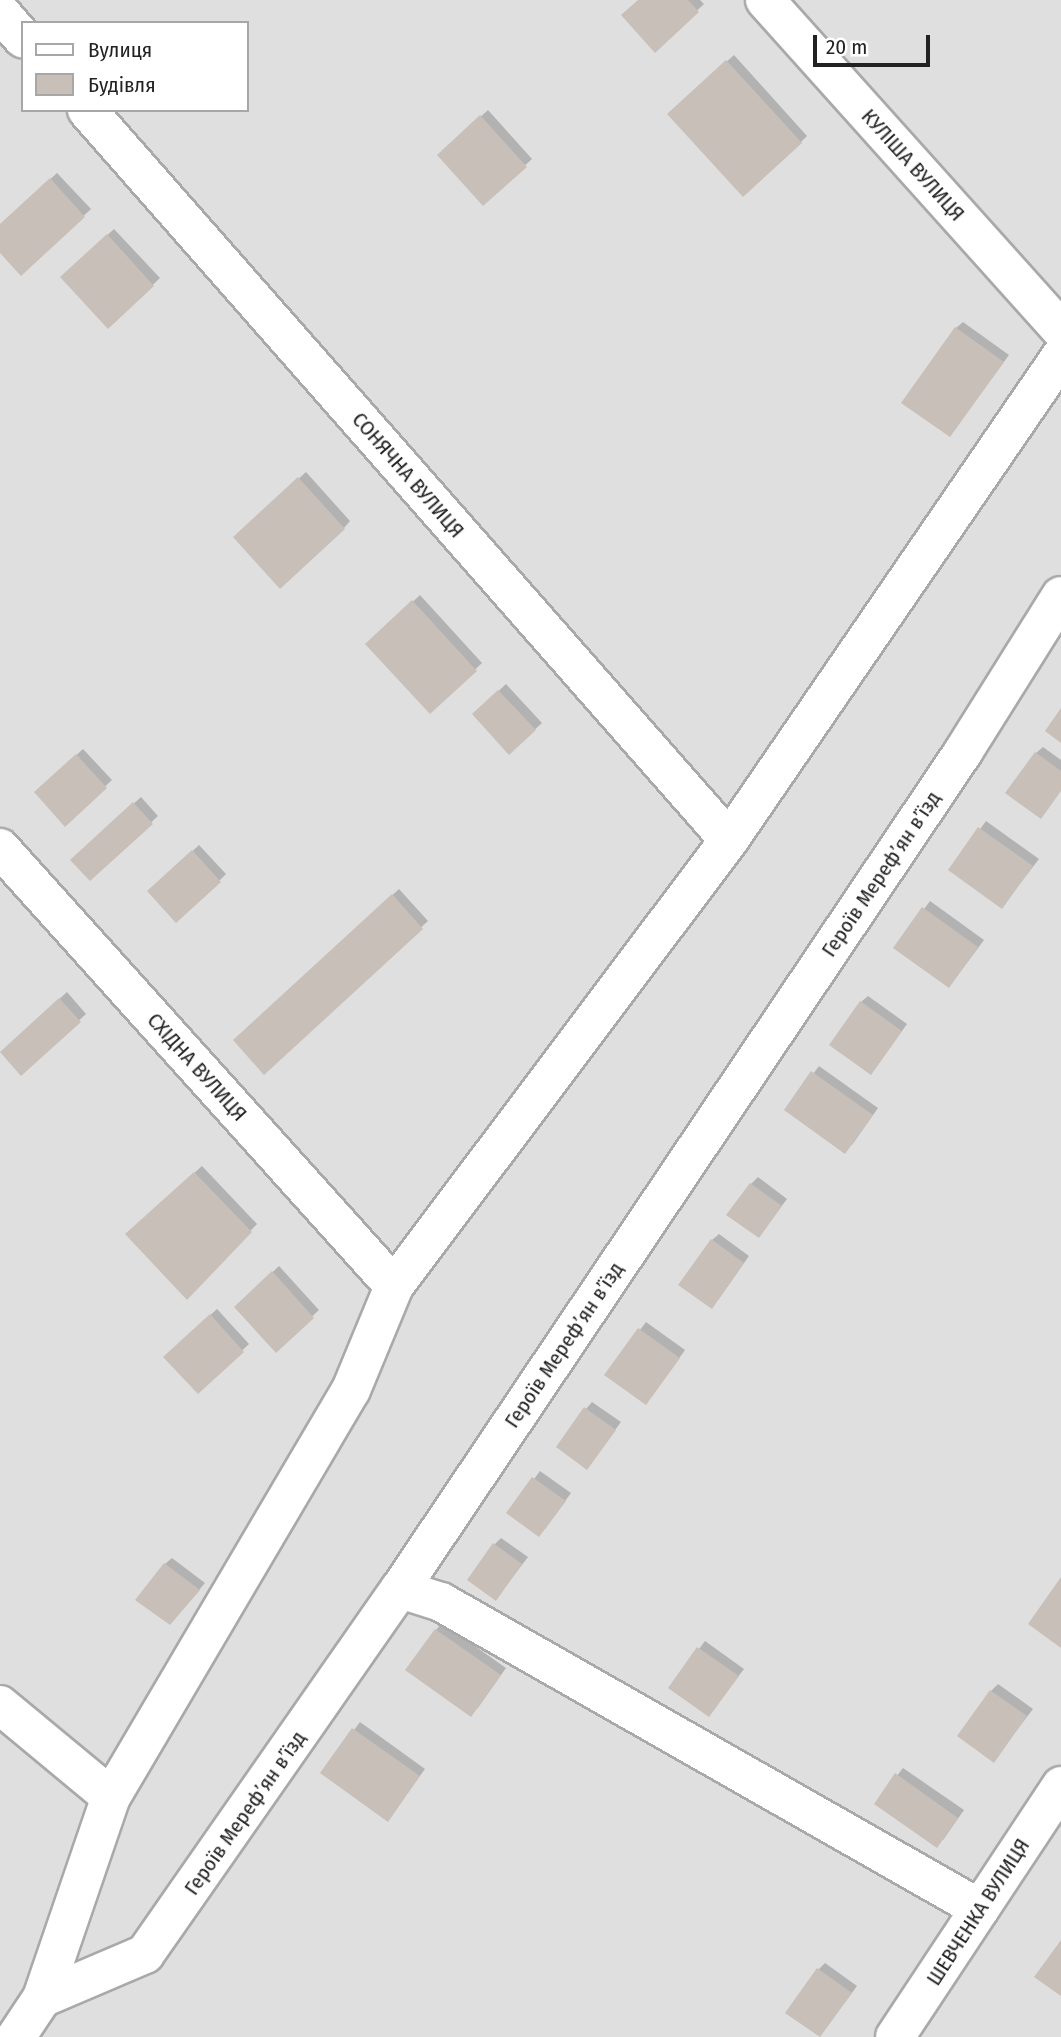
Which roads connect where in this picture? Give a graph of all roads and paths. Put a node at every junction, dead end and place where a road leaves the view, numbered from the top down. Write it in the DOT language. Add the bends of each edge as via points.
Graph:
graph roads {
  1 [pos="765,0"];
  2 [pos="0,12"];
  3 [pos="21,36"];
  4 [pos="89,112"];
  5 [pos="1061,330"];
  6 [pos="1061,356"];
  7 [pos="1061,596"];
  8 [pos="729,840"];
  9 [pos="0,848"];
  10 [pos="394,1286"];
  11 [pos="400,1589"];
  12 [pos="0,1705"];
  13 [pos="111,1797"];
  14 [pos="1058,1799"];
  15 [pos="980,1909"];
  16 [pos="42,1998"];
  17 [pos="16,2037"];
  18 [pos="895,2037"];
  1 -- 5 [label="street, КУЛІША ВУЛИЦЯ"];
  2 -- 3 [label="street"];
  4 -- 8 [label="street, СОНЯЧНА ВУЛИЦЯ"];
  6 -- 8 [label="street"];
  7 -- 11 [label="street, Героїв Мерефʼян вʼїзд" via="963,752"];
  8 -- 10 [label="street"];
  9 -- 10 [label="street, СХІДНА ВУЛИЦЯ"];
  10 -- 13 [label="street" via="351,1390"];
  11 -- 15 [label="street" via="441,1602"];
  11 -- 16 [label="street, Героїв Мерефʼян вʼїзд" via="145,1954"];
  12 -- 13 [label="street"];
  13 -- 16 [label="street"];
  14 -- 15 [label="street, ШЕВЧЕНКА ВУЛИЦЯ"];
  15 -- 18 [label="street, ШЕВЧЕНКА ВУЛИЦЯ"];
  16 -- 17 [label="street"];
}
